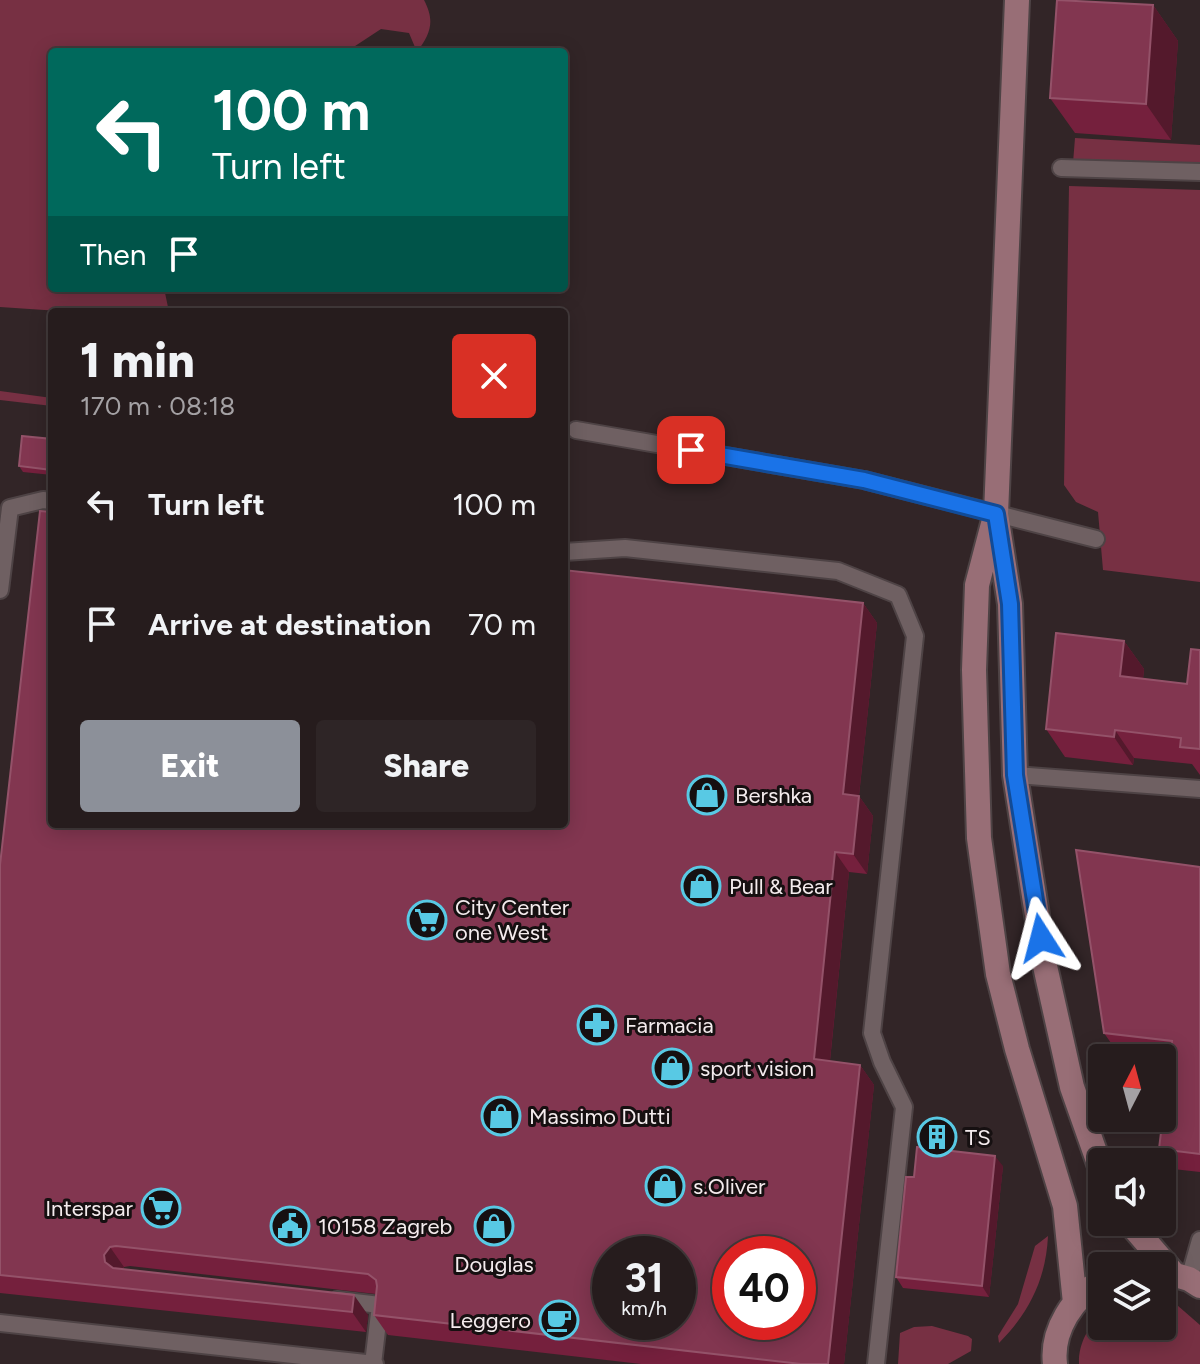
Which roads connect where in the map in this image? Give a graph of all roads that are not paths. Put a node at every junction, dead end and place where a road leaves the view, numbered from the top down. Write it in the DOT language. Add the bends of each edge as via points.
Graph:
graph roads {
  1 [pos="1017,0"];
  2 [pos="1061,168"];
  3 [pos="1200,172"];
  4 [pos="576,430"];
  5 [pos="48,501"];
  6 [pos="996,514"];
  7 [pos="1096,539"];
  8 [pos="568,552"];
  9 [pos="0,590"];
  10 [pos="1015,775"];
  11 [pos="1200,789"];
  12 [pos="1094,1148"];
  13 [pos="1142,1236"];
  14 [pos="1200,1240"];
  15 [pos="1181,1277"];
  16 [pos="1088,1291"];
  17 [pos="317,1298"];
  18 [pos="1075,1303"];
  19 [pos="0,1323"];
  20 [pos="1048,1361"];
  21 [pos="374,1364"];
  22 [pos="876,1364"];
  1 -- 6 [label="street"];
  2 -- 3 [label="lane"];
  4 -- 6 [label="lane" via="864,480"];
  5 -- 9 [label="lane" via="10,508"];
  6 -- 7 [label="lane"];
  6 -- 10 [label="street" via="1010,604"];
  6 -- 18 [label="street" via="977,585 979,838 998,974 1065,1206"];
  8 -- 22 [label="lane" via="625,548 838,571 898,595 915,636 872,1033 904,1107"];
  10 -- 11 [label="lane"];
  10 -- 12 [label="street" via="1045,966 1072,1087"];
  13 -- 15 [label="street"];
  14 -- 15 [label="lane"];
  16 -- 18 [label="street"];
  17 -- 21 [label="lane" via="380,1305"];
  18 -- 20 [label="street"];
  19 -- 21 [label="lane"];
}
